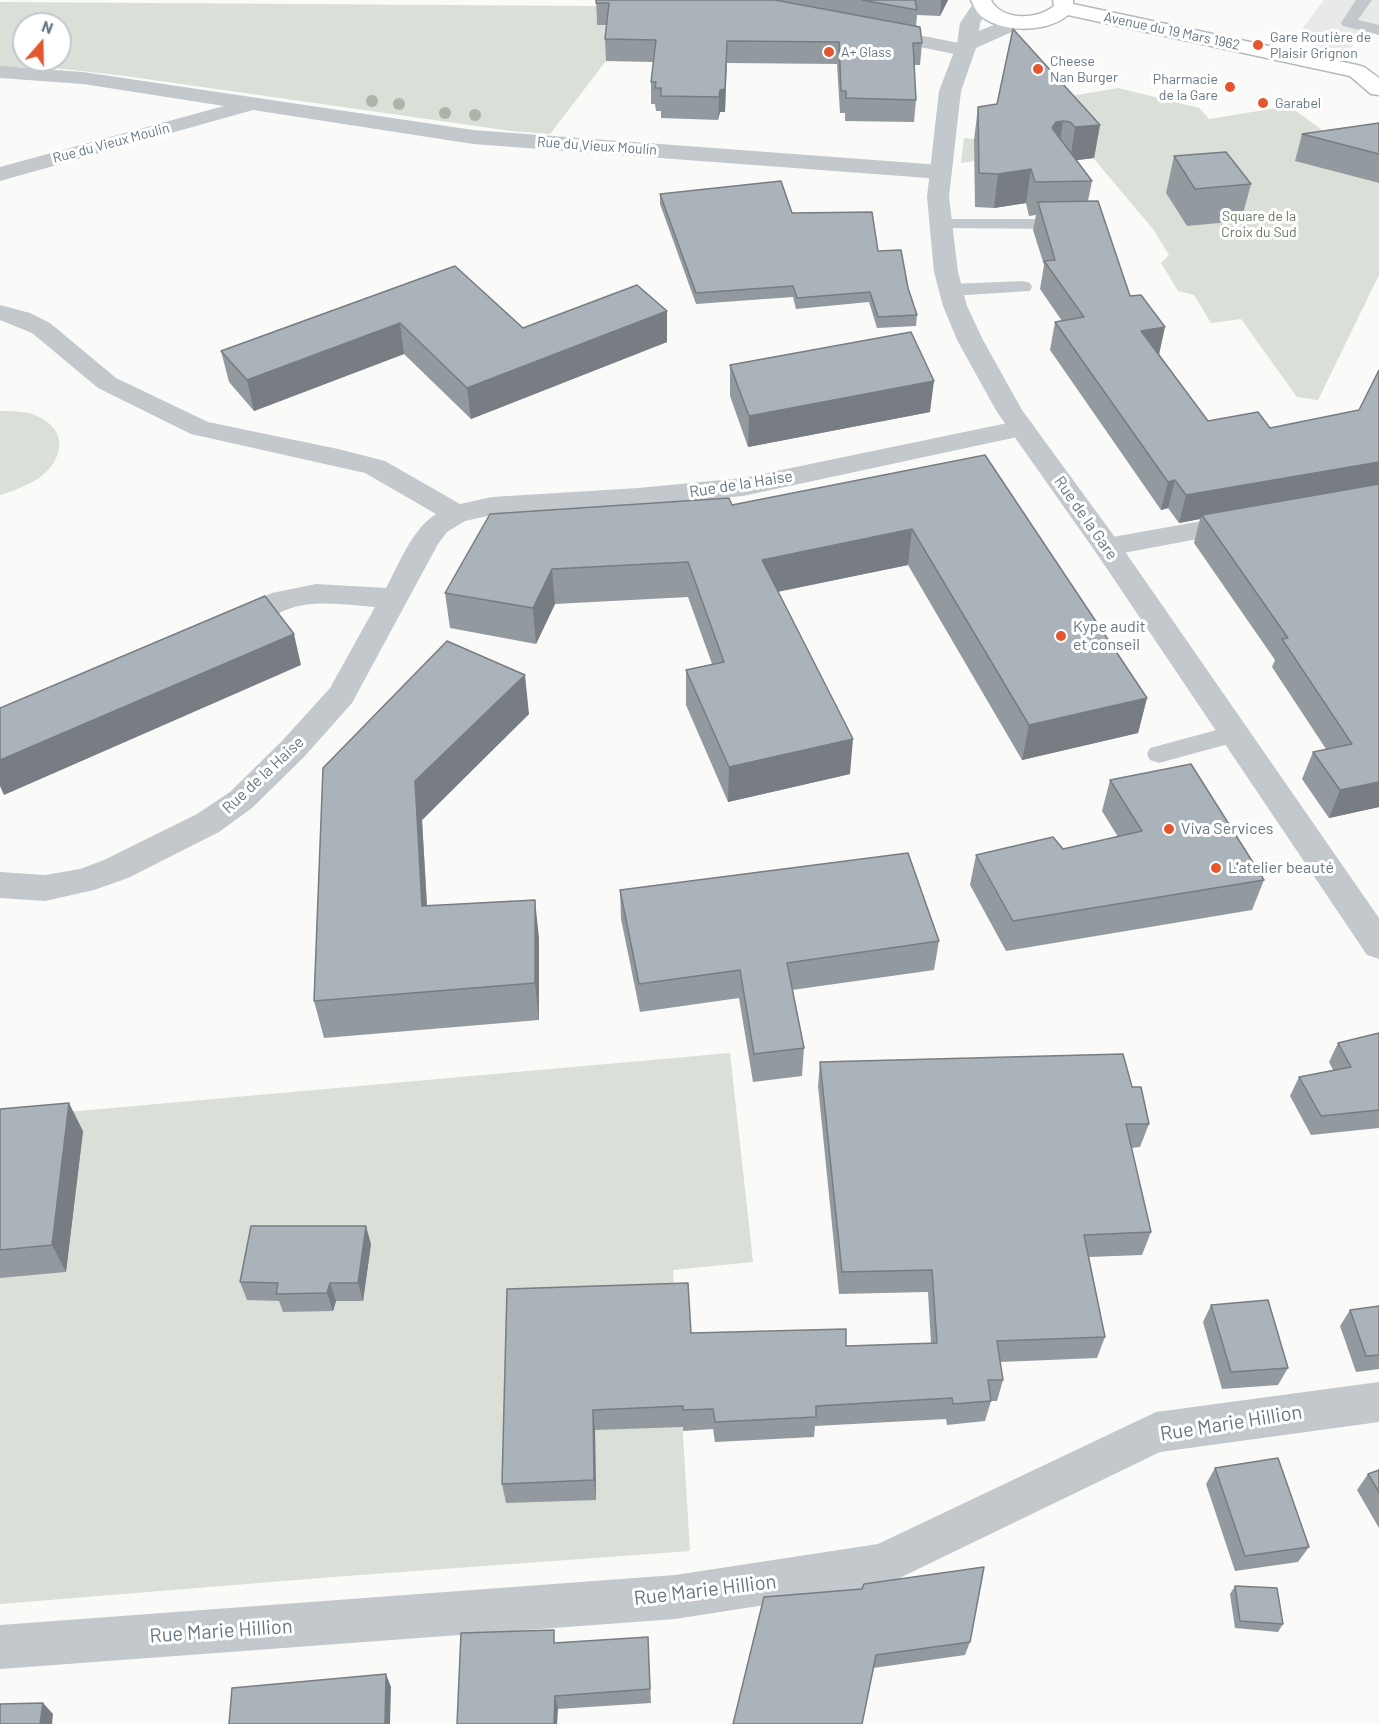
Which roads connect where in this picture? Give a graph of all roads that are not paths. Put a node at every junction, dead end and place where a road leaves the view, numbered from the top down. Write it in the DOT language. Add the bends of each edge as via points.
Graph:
graph roads {
  1 [pos="1364,0"];
  2 [pos="981,3"];
  3 [pos="1064,4"];
  4 [pos="1018,21"];
  5 [pos="856,29"];
  6 [pos="1379,30"];
  7 [pos="966,47"];
  8 [pos="1357,71"];
  9 [pos="0,72"];
  10 [pos="1379,75"];
  11 [pos="1379,88"];
  12 [pos="256,104"];
  13 [pos="4,167"];
  14 [pos="940,172"];
  15 [pos="1086,223"];
  16 [pos="940,224"];
  17 [pos="1023,287"];
  18 [pos="951,290"];
  19 [pos="0,312"];
  20 [pos="1022,428"];
  21 [pos="456,514"];
  22 [pos="1269,518"];
  23 [pos="1107,547"];
  24 [pos="393,598"];
  25 [pos="206,634"];
  26 [pos="1235,734"];
  27 [pos="1158,754"];
  28 [pos="0,885"];
  29 [pos="1379,945"];
  30 [pos="1379,1402"];
  31 [pos="0,1647"];
  1 -- 6 [label="lane" via="1349,23"];
  2 -- 4 [label="main road, Rue de la Gare" via="995,16"];
  2 -- 7 [label="street, Rue de la Gare" via="970,23"];
  3 -- 4 [label="main road, Rue de la Gare" via="1060,14 1043,21"];
  3 -- 8 [label="main road, Avenue du 19 Mars 1962"];
  4 -- 7 [label="street, Rue de la Gare"];
  5 -- 7 [label="street"];
  7 -- 14 [label="street, Rue de la Gare" via="950,91"];
  8 -- 10 [label="lane"];
  8 -- 11 [label="main road, Avenue du 19 Mars 1962"];
  9 -- 12 [label="street, Rue du Vieux Moulin" via="83,78"];
  12 -- 13 [label="street, Rue du Vieux Moulin"];
  12 -- 14 [label="street, Rue du Vieux Moulin" via="473,137"];
  14 -- 16 [label="street, Rue de la Gare"];
  15 -- 16 [label="lane"];
  16 -- 18 [label="street, Rue de la Gare"];
  17 -- 18 [label="lane"];
  18 -- 20 [label="street, Rue de la Gare" via="970,340"];
  19 -- 21 [label="street" via="41,328 107,383 200,428 375,467"];
  20 -- 21 [label="street, Rue de la Haise" via="743,487 492,506"];
  20 -- 23 [label="street, Rue de la Gare"];
  21 -- 24 [label="street, Rue de la Haise" via="437,526"];
  22 -- 23 [label="street"];
  23 -- 26 [label="street, Rue de la Gare"];
  24 -- 25 [label="street" via="316,594 282,600"];
  24 -- 28 [label="street, Rue de la Haise" via="341,695 241,800 208,824 82,881 45,888"];
  26 -- 27 [label="lane"];
  26 -- 29 [label="street, Rue de la Gare"];
  30 -- 31 [label="street, Rue Marie Hillion" via="1156,1432 880,1565 675,1597"];
}
